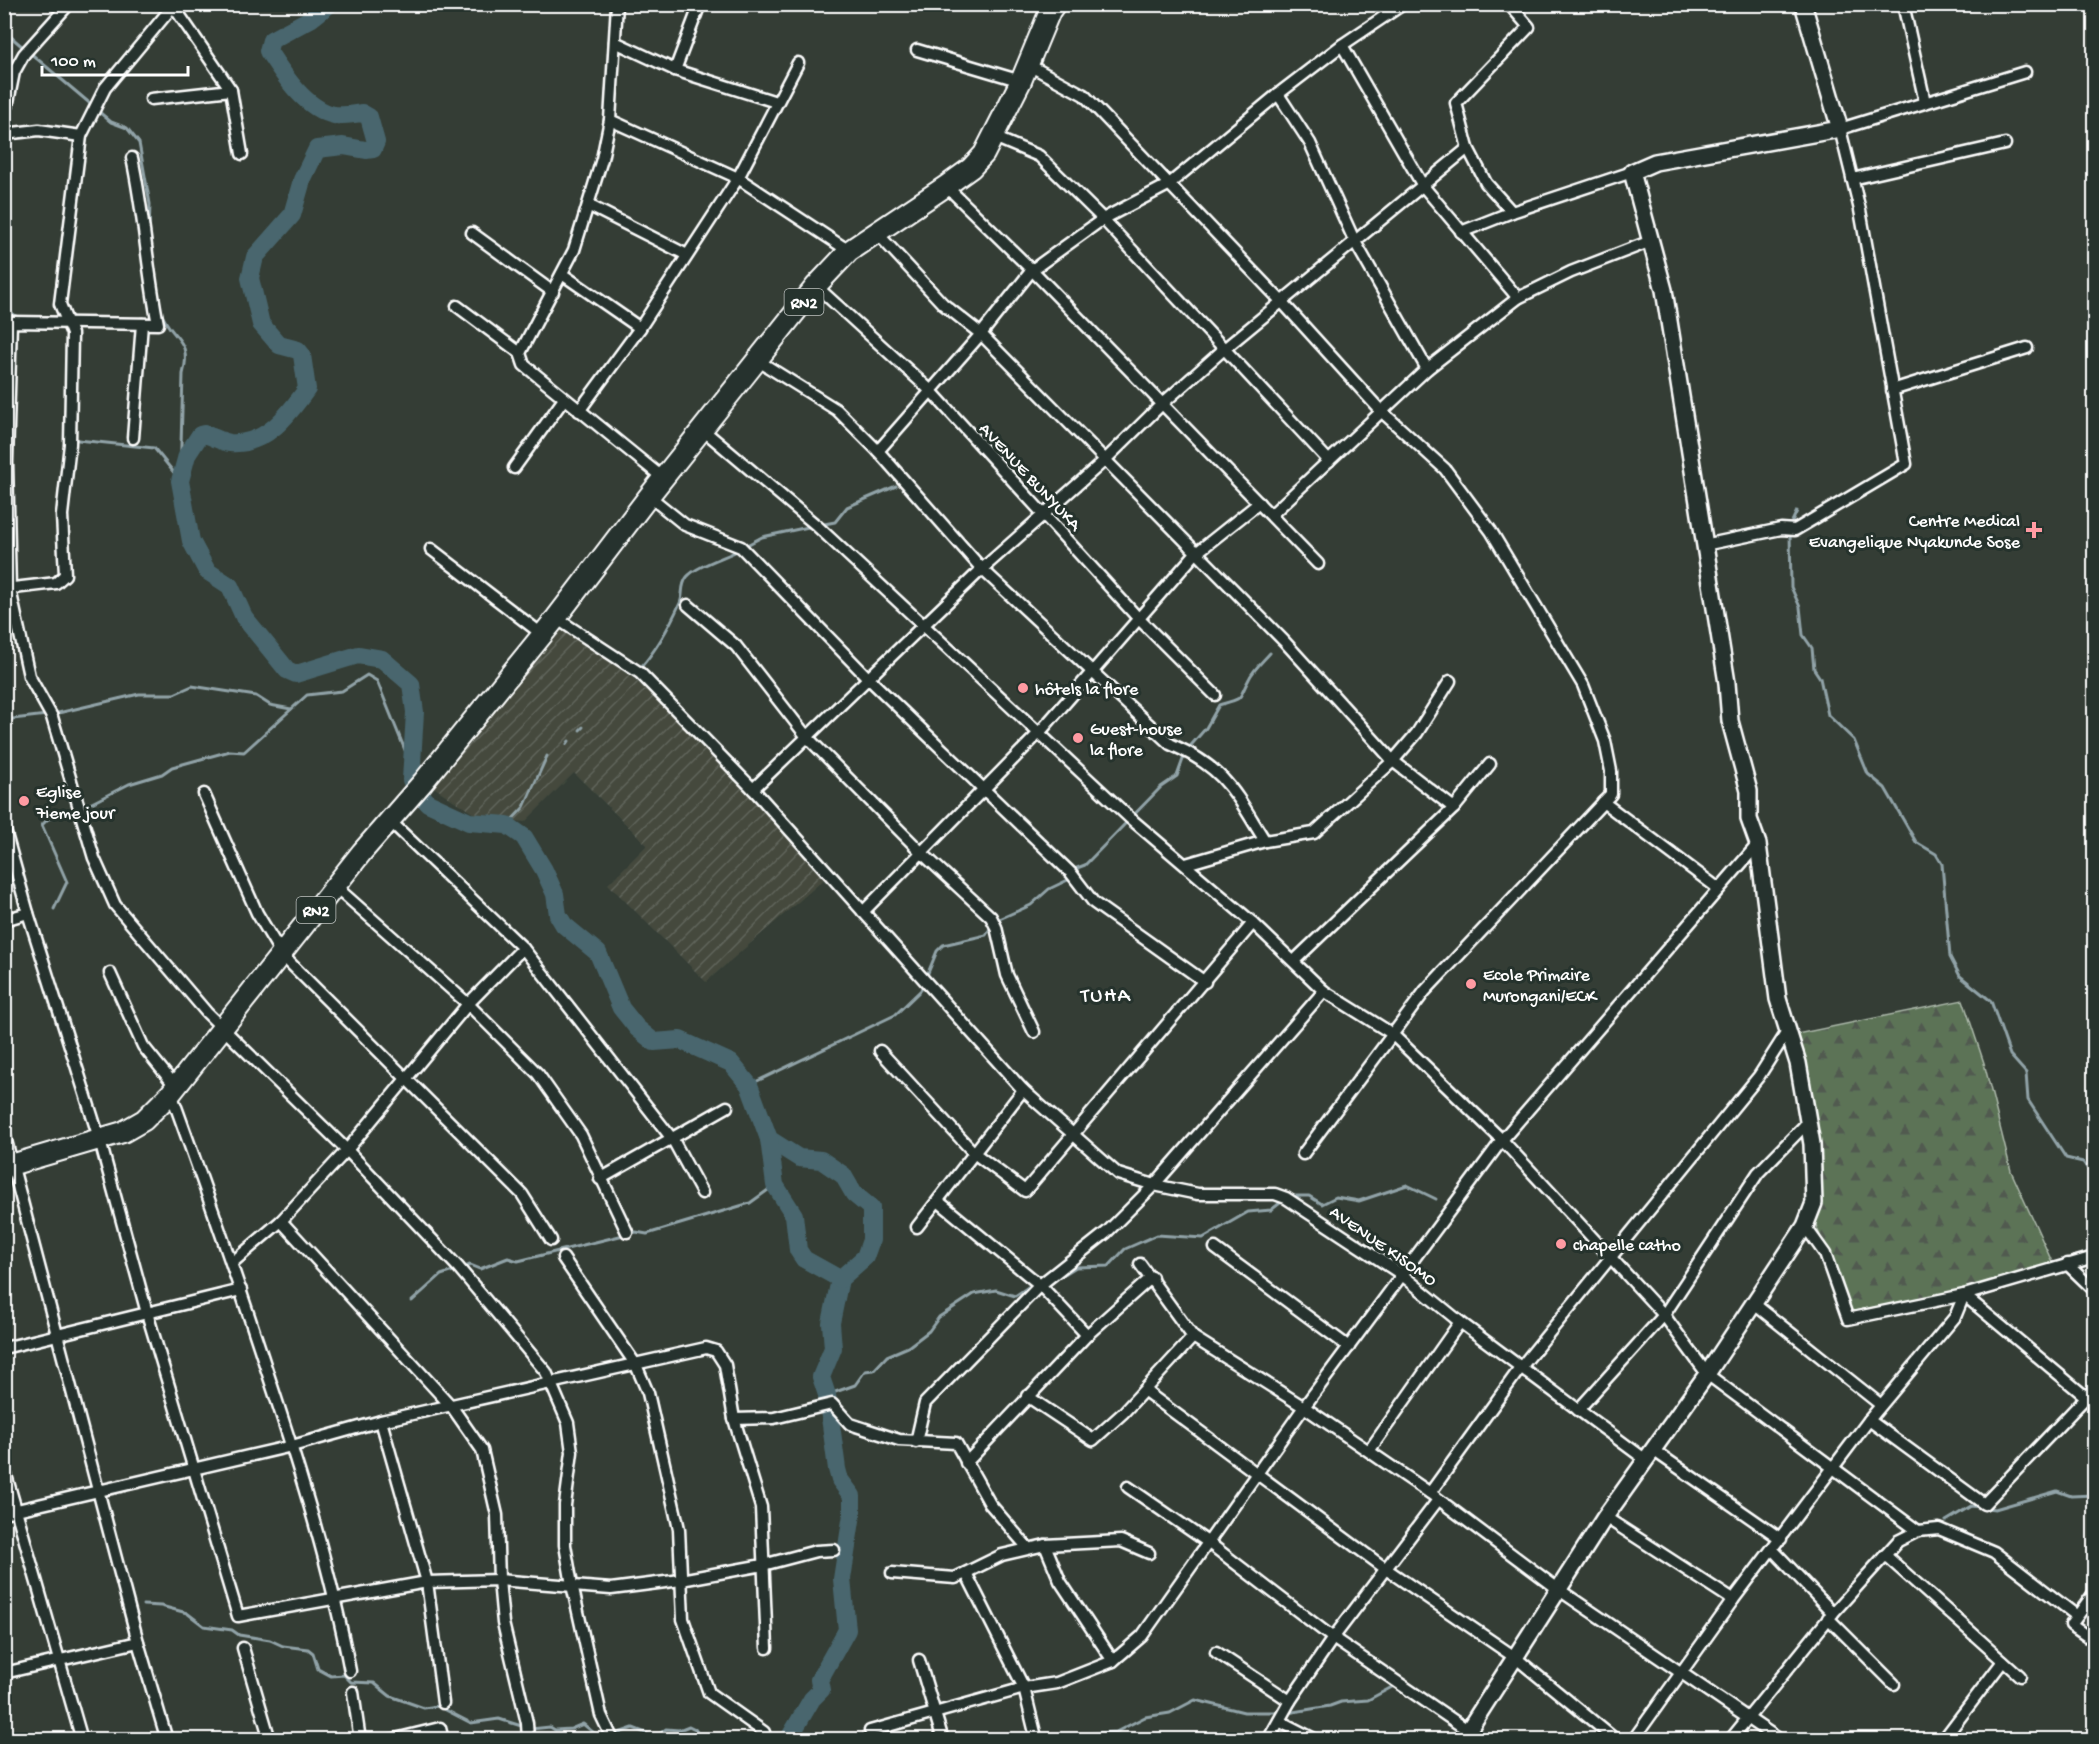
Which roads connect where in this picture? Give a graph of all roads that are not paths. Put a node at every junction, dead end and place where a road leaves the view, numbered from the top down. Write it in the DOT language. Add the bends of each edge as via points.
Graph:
graph roads {
  1 [pos="69,4"];
  2 [pos="617,4"];
  3 [pos="700,4"];
  4 [pos="1055,4"];
  5 [pos="1403,4"];
  6 [pos="1509,4"];
  7 [pos="1803,4"];
  8 [pos="1903,4"];
  9 [pos="173,5"];
  10 [pos="615,42"];
  11 [pos="1342,45"];
  12 [pos="917,50"];
  13 [pos="798,63"];
  14 [pos="675,70"];
  15 [pos="2025,72"];
  16 [pos="1024,73"];
  17 [pos="231,90"];
  18 [pos="1278,94"];
  19 [pos="151,99"];
  20 [pos="776,102"];
  21 [pos="1925,102"];
  22 [pos="610,120"];
  23 [pos="4,122"];
  24 [pos="1840,129"];
  25 [pos="4,134"];
  26 [pos="81,136"];
  27 [pos="994,137"];
  28 [pos="2005,144"];
  29 [pos="1468,148"];
  30 [pos="242,154"];
  31 [pos="132,158"];
  32 [pos="1632,172"];
  33 [pos="738,178"];
  34 [pos="1852,179"];
  35 [pos="1168,185"];
  36 [pos="946,186"];
  37 [pos="1423,186"];
  38 [pos="588,205"];
  39 [pos="1512,212"];
  40 [pos="1103,219"];
  41 [pos="876,232"];
  42 [pos="1461,232"];
  43 [pos="472,233"];
  44 [pos="1354,240"];
  45 [pos="1651,241"];
  46 [pos="849,251"];
  47 [pos="687,255"];
  48 [pos="1032,270"];
  49 [pos="562,274"];
  50 [pos="816,286"];
  51 [pos="553,292"];
  52 [pos="1518,298"];
  53 [pos="1281,302"];
  54 [pos="457,306"];
  55 [pos="69,324"];
  56 [pos="142,324"];
  57 [pos="640,328"];
  58 [pos="981,334"];
  59 [pos="2027,348"];
  60 [pos="1223,350"];
  61 [pos="520,354"];
  62 [pos="758,360"];
  63 [pos="1427,369"];
  64 [pos="1892,390"];
  65 [pos="931,391"];
  66 [pos="564,399"];
  67 [pos="1161,405"];
  68 [pos="1380,410"];
  69 [pos="579,411"];
  70 [pos="702,429"];
  71 [pos="133,438"];
  72 [pos="878,451"];
  73 [pos="1329,460"];
  74 [pos="1104,461"];
  75 [pos="5,462"];
  76 [pos="514,468"];
  77 [pos="663,478"];
  78 [pos="649,496"];
  79 [pos="1260,503"];
  80 [pos="1045,514"];
  81 [pos="1272,514"];
  82 [pos="1704,545"];
  83 [pos="431,549"];
  84 [pos="1196,554"];
  85 [pos="1318,564"];
  86 [pos="982,569"];
  87 [pos="7,589"];
  88 [pos="688,605"];
  89 [pos="556,618"];
  90 [pos="1138,618"];
  91 [pos="922,626"];
  92 [pos="543,635"];
  93 [pos="1092,672"];
  94 [pos="868,678"];
  95 [pos="1450,681"];
  96 [pos="1215,695"];
  97 [pos="1039,733"];
  98 [pos="807,737"];
  99 [pos="1393,761"];
  100 [pos="1490,764"];
  101 [pos="753,789"];
  102 [pos="986,789"];
  103 [pos="204,794"];
  104 [pos="1603,802"];
  105 [pos="1454,808"];
  106 [pos="389,820"];
  107 [pos="4,827"];
  108 [pos="1265,841"];
  109 [pos="1758,844"];
  110 [pos="923,854"];
  111 [pos="1186,864"];
  112 [pos="335,886"];
  113 [pos="1719,889"];
  114 [pos="863,912"];
  115 [pos="28,913"];
  116 [pos="4,920"];
  117 [pos="1253,923"];
  118 [pos="523,948"];
  119 [pos="282,955"];
  120 [pos="1294,961"];
  121 [pos="110,973"];
  122 [pos="1205,982"];
  123 [pos="1324,990"];
  124 [pos="468,1004"];
  125 [pos="224,1029"];
  126 [pos="1034,1032"];
  127 [pos="1787,1032"];
  128 [pos="1391,1034"];
  129 [pos="880,1051"];
  130 [pos="407,1076"];
  131 [pos="173,1090"];
  132 [pos="1023,1090"];
  133 [pos="727,1107"];
  134 [pos="1808,1122"];
  135 [pos="4,1133"];
  136 [pos="1072,1136"];
  137 [pos="100,1140"];
  138 [pos="673,1140"];
  139 [pos="1502,1140"];
  140 [pos="347,1150"];
  141 [pos="974,1153"];
  142 [pos="1303,1154"];
  143 [pos="9,1166"];
  144 [pos="600,1179"];
  145 [pos="1154,1185"];
  146 [pos="702,1193"];
  147 [pos="938,1201"];
  148 [pos="281,1221"];
  149 [pos="1804,1226"];
  150 [pos="917,1227"];
  151 [pos="627,1232"];
  152 [pos="551,1240"];
  153 [pos="1215,1248"];
  154 [pos="1610,1257"];
  155 [pos="2094,1257"];
  156 [pos="562,1258"];
  157 [pos="233,1262"];
  158 [pos="1140,1264"];
  159 [pos="2067,1264"];
  160 [pos="1401,1274"];
  161 [pos="1152,1277"];
  162 [pos="1040,1285"];
  163 [pos="241,1290"];
  164 [pos="2094,1290"];
  165 [pos="1964,1295"];
  166 [pos="1754,1304"];
  167 [pos="147,1313"];
  168 [pos="1664,1315"];
  169 [pos="1460,1322"];
  170 [pos="1087,1335"];
  171 [pos="58,1337"];
  172 [pos="1193,1337"];
  173 [pos="1349,1347"];
  174 [pos="4,1348"];
  175 [pos="636,1365"];
  176 [pos="1521,1367"];
  177 [pos="1707,1374"];
  178 [pos="552,1385"];
  179 [pos="2094,1389"];
  180 [pos="1145,1391"];
  181 [pos="1027,1396"];
  182 [pos="2086,1397"];
  183 [pos="1881,1405"];
  184 [pos="452,1407"];
  185 [pos="1304,1407"];
  186 [pos="1578,1410"];
  187 [pos="734,1419"];
  188 [pos="1869,1420"];
  189 [pos="381,1421"];
  190 [pos="916,1442"];
  191 [pos="292,1446"];
  192 [pos="1369,1451"];
  193 [pos="1650,1455"];
  194 [pos="966,1463"];
  195 [pos="4,1468"];
  196 [pos="194,1468"];
  197 [pos="1834,1470"];
  198 [pos="1258,1476"];
  199 [pos="1128,1487"];
  200 [pos="100,1489"];
  201 [pos="1434,1496"];
  202 [pos="17,1510"];
  203 [pos="4,1513"];
  204 [pos="1605,1517"];
  205 [pos="1918,1531"];
  206 [pos="1780,1539"];
  207 [pos="1209,1543"];
  208 [pos="1045,1545"];
  209 [pos="1028,1548"];
  210 [pos="834,1550"];
  211 [pos="1773,1550"];
  212 [pos="1149,1553"];
  213 [pos="1885,1555"];
  214 [pos="763,1565"];
  215 [pos="1386,1569"];
  216 [pos="892,1573"];
  217 [pos="966,1573"];
  218 [pos="499,1580"];
  219 [pos="681,1580"];
  220 [pos="427,1582"];
  221 [pos="572,1585"];
  222 [pos="1558,1589"];
  223 [pos="2094,1593"];
  224 [pos="337,1600"];
  225 [pos="1733,1600"];
  226 [pos="1830,1615"];
  227 [pos="2077,1616"];
  228 [pos="1333,1638"];
  229 [pos="2094,1641"];
  230 [pos="138,1642"];
  231 [pos="243,1648"];
  232 [pos="767,1648"];
  233 [pos="1216,1652"];
  234 [pos="1516,1658"];
  235 [pos="920,1660"];
  236 [pos="59,1661"];
  237 [pos="1113,1661"];
  238 [pos="2003,1661"];
  239 [pos="350,1671"];
  240 [pos="4,1673"];
  241 [pos="1682,1673"];
  242 [pos="2020,1676"];
  243 [pos="1894,1684"];
  244 [pos="1024,1688"];
  245 [pos="353,1692"];
  246 [pos="1290,1701"];
  247 [pos="443,1702"];
  248 [pos="935,1711"];
  249 [pos="1748,1718"];
  250 [pos="1279,1721"];
  251 [pos="764,1731"];
  252 [pos="870,1731"];
  253 [pos="527,1732"];
  254 [pos="1035,1732"];
  255 [pos="1465,1735"];
  256 [pos="612,1737"];
  257 [pos="1944,1739"];
  258 [pos="82,1740"];
  259 [pos="167,1740"];
  260 [pos="270,1740"];
  261 [pos="360,1740"];
  262 [pos="391,1740"];
  263 [pos="443,1740"];
  264 [pos="943,1740"];
  265 [pos="1268,1740"];
  266 [pos="1316,1740"];
  267 [pos="1482,1740"];
  268 [pos="1616,1740"];
  269 [pos="1633,1740"];
  270 [pos="1730,1740"];
  271 [pos="1780,1740"];
  1 -- 23 [label="street" via="25,52 14,72"];
  2 -- 10 [label="street"];
  3 -- 14 [label="street"];
  4 -- 16 [label="highway, RN2"];
  5 -- 11 [label="street"];
  6 -- 29 [label="street" via="1529,27 1456,104"];
  7 -- 24 [label="street"];
  8 -- 21 [label="street"];
  9 -- 17 [label="street"];
  9 -- 26 [label="street" via="105,88"];
  10 -- 14 [label="street"];
  10 -- 22 [label="street"];
  11 -- 18 [label="street"];
  11 -- 37 [label="street"];
  12 -- 16 [label="street"];
  13 -- 20 [label="street"];
  14 -- 20 [label="street"];
  15 -- 21 [label="street"];
  16 -- 27 [label="highway, RN2"];
  16 -- 35 [label="street" via="1084,95"];
  17 -- 19 [label="street"];
  17 -- 30 [label="street"];
  18 -- 35 [label="street"];
  18 -- 44 [label="street" via="1310,143"];
  20 -- 33 [label="street"];
  21 -- 24 [label="street"];
  22 -- 33 [label="street"];
  22 -- 38 [label="street"];
  24 -- 32 [label="street" via="1655,162"];
  24 -- 34 [label="street"];
  25 -- 26 [label="street" via="39,130"];
  26 -- 55 [label="street" via="60,304"];
  27 -- 36 [label="highway, RN2" via="972,168"];
  27 -- 40 [label="street" via="1039,156"];
  28 -- 34 [label="street"];
  29 -- 37 [label="street"];
  29 -- 39 [label="street" via="1486,183"];
  31 -- 56 [label="street" via="143,207 158,324"];
  32 -- 39 [label="street"];
  32 -- 45 [label="street"];
  33 -- 46 [label="street"];
  33 -- 47 [label="street"];
  34 -- 64 [label="street"];
  35 -- 40 [label="street"];
  35 -- 53 [label="street"];
  36 -- 41 [label="highway, RN2"];
  36 -- 48 [label="street"];
  37 -- 42 [label="street"];
  37 -- 44 [label="street"];
  38 -- 47 [label="street"];
  38 -- 49 [label="street"];
  39 -- 42 [label="street"];
  40 -- 48 [label="street"];
  40 -- 60 [label="street"];
  41 -- 46 [label="highway, RN2"];
  41 -- 58 [label="street" via="943,304"];
  42 -- 52 [label="street"];
  43 -- 51 [label="street"];
  44 -- 53 [label="street"];
  44 -- 63 [label="street"];
  45 -- 52 [label="street" via="1571,272"];
  45 -- 82 [label="street" via="1664,290"];
  46 -- 50 [label="highway, RN2"];
  47 -- 57 [label="street"];
  48 -- 58 [label="street"];
  48 -- 67 [label="street"];
  49 -- 51 [label="street"];
  49 -- 57 [label="street"];
  50 -- 62 [label="highway, RN2"];
  50 -- 65 [label="street, AVENUE BUNYUKA"];
  51 -- 61 [label="street"];
  52 -- 63 [label="street"];
  53 -- 60 [label="street"];
  53 -- 68 [label="street"];
  54 -- 61 [label="street"];
  55 -- 56 [label="street"];
  55 -- 75 [label="street" via="11,322"];
  55 -- 87 [label="street" via="70,444 62,515 65,575 56,583"];
  56 -- 71 [label="street"];
  57 -- 69 [label="street"];
  58 -- 65 [label="street"];
  58 -- 74 [label="street"];
  59 -- 64 [label="street"];
  60 -- 67 [label="street"];
  60 -- 73 [label="street"];
  61 -- 66 [label="street" via="524,365"];
  62 -- 70 [label="highway, RN2"];
  62 -- 72 [label="street" via="837,410"];
  63 -- 68 [label="street"];
  64 -- 82 [label="street" via="1906,464 1795,530 1781,529"];
  65 -- 72 [label="street"];
  65 -- 80 [label="street, AVENUE BUNYUKA"];
  66 -- 69 [label="street"];
  66 -- 76 [label="street"];
  67 -- 74 [label="street"];
  67 -- 79 [label="street"];
  68 -- 73 [label="street"];
  68 -- 104 [label="street" via="1445,469 1491,531 1583,684 1605,741 1611,771 1611,794"];
  69 -- 77 [label="street"];
  70 -- 77 [label="highway, RN2"];
  70 -- 91 [label="street" via="816,525"];
  72 -- 86 [label="street"];
  73 -- 81 [label="street"];
  74 -- 80 [label="street"];
  74 -- 84 [label="street"];
  75 -- 87 [label="street"];
  77 -- 78 [label="highway, RN2"];
  78 -- 89 [label="highway, RN2"];
  78 -- 94 [label="street" via="685,525 742,549"];
  79 -- 81 [label="street"];
  79 -- 84 [label="street"];
  80 -- 86 [label="street"];
  80 -- 90 [label="street, AVENUE BUNYUKA"];
  81 -- 85 [label="street"];
  82 -- 109 [label="street" via="1730,722 1749,791 1749,819"];
  83 -- 92 [label="street"];
  84 -- 90 [label="street"];
  84 -- 99 [label="street" via="1284,641"];
  86 -- 91 [label="street"];
  86 -- 93 [label="street"];
  87 -- 125 [label="street" via="29,676 50,714 94,858 115,905"];
  88 -- 98 [label="street" via="736,646"];
  89 -- 92 [label="highway, RN2"];
  89 -- 101 [label="street, AVENUE KISOMO" via="640,673"];
  90 -- 93 [label="street"];
  90 -- 96 [label="street, AVENUE BUNYUKA"];
  91 -- 94 [label="street"];
  91 -- 97 [label="street"];
  92 -- 106 [label="highway, RN2"];
  93 -- 97 [label="street"];
  93 -- 108 [label="street" via="1170,744 1207,763 1229,782"];
  94 -- 98 [label="street"];
  94 -- 102 [label="street"];
  95 -- 99 [label="street" via="1417,733"];
  97 -- 102 [label="street"];
  97 -- 111 [label="street"];
  98 -- 101 [label="street"];
  98 -- 110 [label="street"];
  99 -- 105 [label="street"];
  99 -- 108 [label="street" via="1314,833"];
  100 -- 105 [label="street"];
  101 -- 114 [label="street, AVENUE KISOMO"];
  102 -- 110 [label="street"];
  102 -- 122 [label="street" via="1094,903"];
  103 -- 119 [label="street" via="257,914"];
  104 -- 113 [label="street"];
  104 -- 128 [label="street" via="1425,991"];
  105 -- 120 [label="street"];
  106 -- 112 [label="highway, RN2"];
  106 -- 118 [label="street"];
  107 -- 115 [label="street"];
  108 -- 111 [label="street"];
  109 -- 113 [label="street"];
  109 -- 127 [label="street" via="1778,999"];
  110 -- 114 [label="street"];
  110 -- 126 [label="street" via="994,922 1007,975"];
  111 -- 117 [label="street"];
  112 -- 119 [label="highway, RN2"];
  112 -- 124 [label="street"];
  113 -- 139 [label="street"];
  114 -- 132 [label="street, AVENUE KISOMO"];
  115 -- 116 [label="street"];
  115 -- 137 [label="street"];
  117 -- 120 [label="street"];
  117 -- 122 [label="street"];
  118 -- 124 [label="street"];
  118 -- 138 [label="street"];
  119 -- 125 [label="highway, RN2"];
  119 -- 130 [label="street"];
  120 -- 123 [label="street"];
  121 -- 131 [label="street" via="143,1046"];
  122 -- 136 [label="street"];
  123 -- 128 [label="street"];
  123 -- 145 [label="street"];
  124 -- 130 [label="street"];
  124 -- 144 [label="street" via="538,1074 580,1135"];
  125 -- 131 [label="highway, RN2"];
  125 -- 140 [label="street"];
  127 -- 134 [label="street" via="1798,1063"];
  127 -- 154 [label="street" via="1759,1076"];
  128 -- 139 [label="street"];
  128 -- 142 [label="street"];
  129 -- 141 [label="street"];
  130 -- 140 [label="street"];
  130 -- 152 [label="street" via="522,1194"];
  131 -- 137 [label="highway, RN2" via="144,1120"];
  131 -- 157 [label="street"];
  132 -- 136 [label="street, AVENUE KISOMO"];
  132 -- 141 [label="street"];
  133 -- 138 [label="street"];
  134 -- 149 [label="street" via="1814,1203"];
  134 -- 168 [label="street" via="1758,1173"];
  135 -- 143 [label="street"];
  136 -- 141 [label="street" via="1024,1191"];
  136 -- 145 [label="street, AVENUE KISOMO" via="1118,1174"];
  137 -- 143 [label="highway, RN2"];
  137 -- 167 [label="street"];
  138 -- 144 [label="street"];
  138 -- 146 [label="street"];
  139 -- 154 [label="street"];
  139 -- 160 [label="street"];
  140 -- 148 [label="street"];
  140 -- 178 [label="street" via="460,1269 546,1372"];
  141 -- 147 [label="street"];
  143 -- 171 [label="street"];
  144 -- 151 [label="street"];
  145 -- 160 [label="street, AVENUE KISOMO" via="1198,1194 1275,1194"];
  145 -- 162 [label="street" via="1107,1232"];
  147 -- 150 [label="street"];
  147 -- 162 [label="street"];
  148 -- 157 [label="street"];
  148 -- 184 [label="street"];
  149 -- 165 [label="street" via="1825,1254 1848,1319"];
  149 -- 166 [label="street"];
  153 -- 173 [label="street"];
  154 -- 168 [label="street"];
  154 -- 176 [label="street"];
  155 -- 159 [label="street"];
  156 -- 175 [label="street"];
  157 -- 163 [label="street"];
  158 -- 161 [label="street"];
  159 -- 164 [label="street"];
  159 -- 165 [label="street"];
  160 -- 169 [label="street, AVENUE KISOMO"];
  160 -- 173 [label="street"];
  161 -- 170 [label="street"];
  161 -- 172 [label="street"];
  162 -- 170 [label="street"];
  162 -- 190 [label="street" via="925,1403"];
  163 -- 167 [label="street"];
  163 -- 191 [label="street"];
  165 -- 182 [label="street"];
  165 -- 183 [label="street" via="1955,1317"];
  166 -- 177 [label="street"];
  166 -- 183 [label="street"];
  167 -- 171 [label="street"];
  167 -- 196 [label="street"];
  168 -- 177 [label="street"];
  168 -- 186 [label="street"];
  169 -- 176 [label="street, AVENUE KISOMO"];
  169 -- 192 [label="street"];
  170 -- 181 [label="street"];
  171 -- 174 [label="street"];
  171 -- 200 [label="street"];
  172 -- 180 [label="street"];
  172 -- 185 [label="street"];
  173 -- 185 [label="street"];
  175 -- 178 [label="street"];
  175 -- 187 [label="street" via="706,1348 716,1351 724,1365"];
  175 -- 219 [label="street" via="648,1393 679,1529"];
  176 -- 186 [label="street, AVENUE KISOMO"];
  176 -- 201 [label="street"];
  177 -- 193 [label="street"];
  177 -- 197 [label="street"];
  178 -- 184 [label="street"];
  178 -- 221 [label="street" via="568,1423 572,1452 565,1505 565,1545"];
  179 -- 182 [label="street"];
  180 -- 181 [label="street" via="1093,1440"];
  180 -- 198 [label="street"];
  181 -- 194 [label="street"];
  182 -- 188 [label="street" via="1984,1503"];
  183 -- 188 [label="street"];
  184 -- 189 [label="street"];
  184 -- 218 [label="street" via="482,1450 497,1515"];
  185 -- 192 [label="street"];
  185 -- 198 [label="street"];
  186 -- 193 [label="street, AVENUE KISOMO"];
  187 -- 190 [label="street" via="774,1418 827,1405 850,1424"];
  187 -- 214 [label="street" via="761,1507"];
  188 -- 197 [label="street"];
  189 -- 191 [label="street"];
  189 -- 220 [label="street"];
  190 -- 194 [label="street" via="956,1443"];
  191 -- 196 [label="street"];
  191 -- 224 [label="street"];
  192 -- 201 [label="street"];
  193 -- 204 [label="street"];
  193 -- 206 [label="street, AVENUE KISOMO"];
  194 -- 209 [label="street" via="990,1504"];
  195 -- 202 [label="street"];
  196 -- 200 [label="street"];
  196 -- 224 [label="street" via="238,1616"];
  197 -- 205 [label="street"];
  197 -- 206 [label="street"];
  198 -- 207 [label="street"];
  198 -- 215 [label="street"];
  199 -- 207 [label="street"];
  200 -- 202 [label="street"];
  200 -- 230 [label="street"];
  201 -- 215 [label="street"];
  201 -- 222 [label="street"];
  202 -- 203 [label="street"];
  202 -- 236 [label="street"];
  204 -- 222 [label="street"];
  204 -- 225 [label="street"];
  205 -- 213 [label="street" via="1898,1541"];
  205 -- 227 [label="street" via="1938,1529 1994,1552"];
  206 -- 211 [label="street"];
  207 -- 228 [label="street"];
  207 -- 237 [label="street" via="1142,1636"];
  208 -- 209 [label="street"];
  208 -- 212 [label="street" via="1121,1541"];
  208 -- 237 [label="street" via="1060,1581"];
  209 -- 217 [label="street" via="1002,1555"];
  210 -- 214 [label="street"];
  211 -- 225 [label="street"];
  211 -- 226 [label="street"];
  213 -- 226 [label="street"];
  213 -- 238 [label="street"];
  214 -- 219 [label="street"];
  214 -- 232 [label="street"];
  215 -- 228 [label="street"];
  215 -- 234 [label="street"];
  216 -- 217 [label="street" via="955,1578"];
  217 -- 244 [label="street"];
  218 -- 220 [label="street"];
  218 -- 221 [label="street"];
  218 -- 253 [label="street" via="503,1623"];
  219 -- 221 [label="street" via="611,1588"];
  219 -- 251 [label="street" via="683,1619 710,1693"];
  220 -- 224 [label="street"];
  220 -- 247 [label="street"];
  221 -- 256 [label="street" via="601,1715"];
  222 -- 234 [label="street"];
  222 -- 241 [label="street"];
  223 -- 227 [label="street"];
  224 -- 239 [label="street"];
  225 -- 241 [label="street"];
  226 -- 243 [label="street"];
  226 -- 249 [label="street"];
  227 -- 229 [label="street" via="2071,1625"];
  228 -- 246 [label="street"];
  228 -- 255 [label="street"];
  230 -- 236 [label="street"];
  230 -- 259 [label="street"];
  231 -- 260 [label="street"];
  233 -- 246 [label="street"];
  234 -- 255 [label="street"];
  234 -- 268 [label="street"];
  235 -- 248 [label="street"];
  236 -- 240 [label="street"];
  236 -- 258 [label="street"];
  237 -- 244 [label="street" via="1057,1683"];
  238 -- 242 [label="street"];
  238 -- 257 [label="street"];
  241 -- 249 [label="street"];
  241 -- 269 [label="street"];
  244 -- 248 [label="street"];
  244 -- 254 [label="street"];
  245 -- 261 [label="street"];
  246 -- 250 [label="street"];
  248 -- 252 [label="street"];
  248 -- 264 [label="street"];
  249 -- 270 [label="street"];
  249 -- 271 [label="street"];
  250 -- 265 [label="street"];
  250 -- 266 [label="street"];
  255 -- 267 [label="street"];
  262 -- 263 [label="street" via="440,1728"];
}
